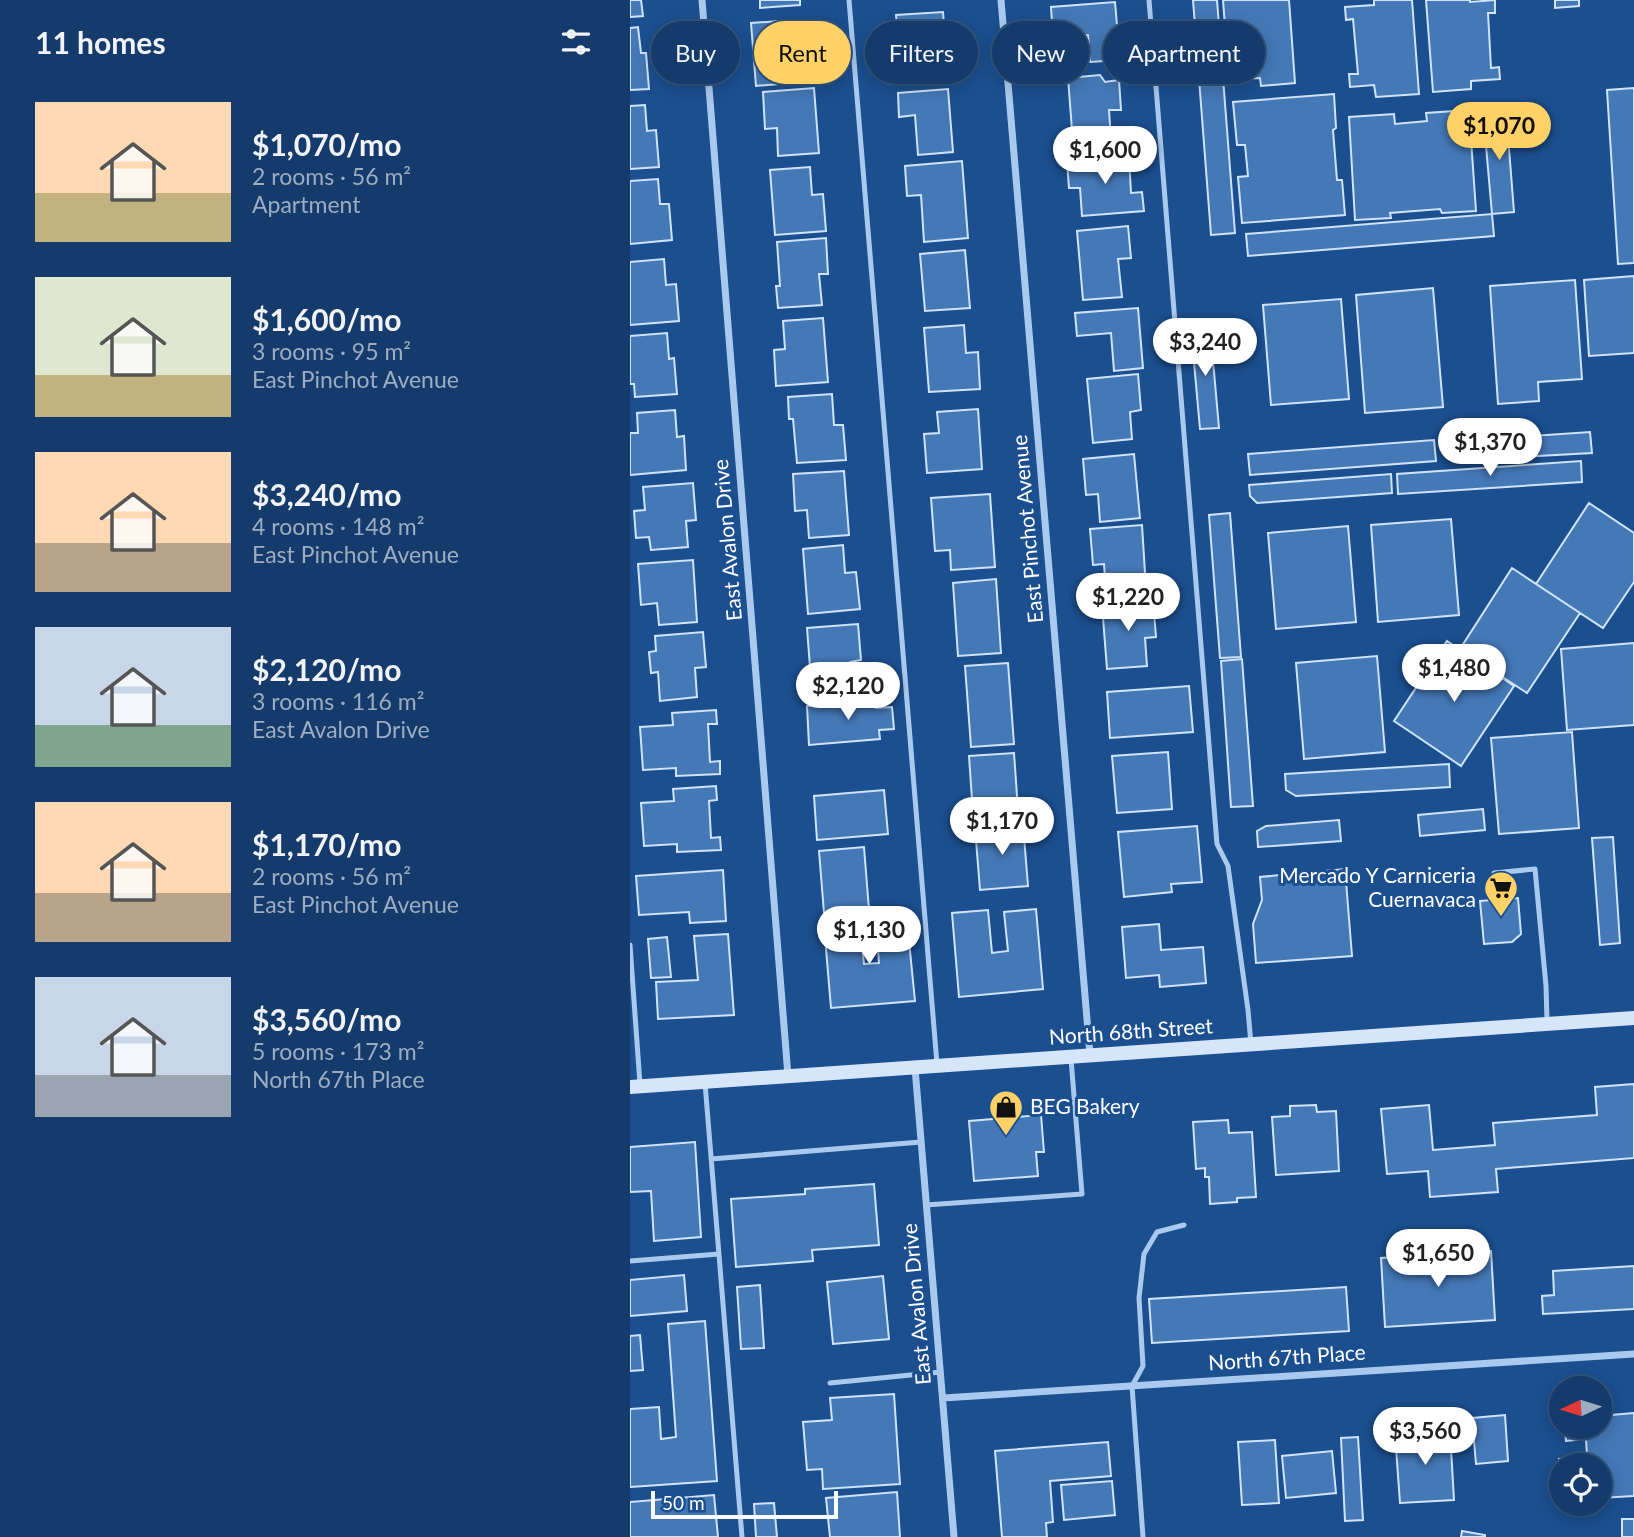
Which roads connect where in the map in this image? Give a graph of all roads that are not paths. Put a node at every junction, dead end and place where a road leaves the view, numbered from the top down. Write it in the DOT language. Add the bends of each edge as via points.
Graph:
graph roads {
  1 [pos="702,0"];
  2 [pos="849,0"];
  3 [pos="1001,0"];
  4 [pos="1149,0"];
  5 [pos="1494,873"];
  6 [pos="630,945"];
  7 [pos="1634,1018"];
  8 [pos="1547,1024"];
  9 [pos="1251,1045"];
  10 [pos="1090,1056"];
  11 [pos="1071,1057"];
  12 [pos="938,1066"];
  13 [pos="915,1068"];
  14 [pos="788,1077"];
  15 [pos="705,1083"];
  16 [pos="635,1087"];
  17 [pos="921,1142"];
  18 [pos="711,1159"];
  19 [pos="926,1205"];
  20 [pos="1184,1225"];
  21 [pos="719,1254"];
  22 [pos="630,1261"];
  23 [pos="1634,1354"];
  24 [pos="941,1372"];
  25 [pos="830,1383"];
  26 [pos="1132,1386"];
  27 [pos="943,1398"];
  28 [pos="742,1537"];
  29 [pos="954,1537"];
  30 [pos="1143,1537"];
  1 -- 14 [label="street, East Avalon Drive"];
  2 -- 12 [label="lane"];
  3 -- 10 [label="street, East Pinchot Avenue"];
  4 -- 9 [label="lane" via="1217,844 1228,866"];
  5 -- 8 [label="lane" via="1535,869"];
  6 -- 16 [label="lane"];
  7 -- 8 [label="main road, North 68th Street"];
  8 -- 9 [label="main road, North 68th Street"];
  9 -- 10 [label="main road, North 68th Street"];
  10 -- 11 [label="main road, North 68th Street"];
  11 -- 12 [label="main road, North 68th Street"];
  11 -- 19 [label="lane" via="1082,1195"];
  12 -- 13 [label="main road, North 68th Street"];
  13 -- 14 [label="main road, North 68th Street"];
  13 -- 17 [label="street, East Avalon Drive"];
  14 -- 15 [label="main road, North 68th Street"];
  15 -- 16 [label="main road, North 68th Street"];
  15 -- 18 [label="lane"];
  17 -- 18 [label="lane"];
  17 -- 19 [label="street, East Avalon Drive"];
  18 -- 21 [label="lane"];
  19 -- 24 [label="street, East Avalon Drive"];
  20 -- 26 [label="lane" via="1157,1232 1144,1254 1139,1298 1143,1366"];
  21 -- 22 [label="lane"];
  21 -- 28 [label="lane"];
  23 -- 26 [label="street, North 67th Place"];
  24 -- 25 [label="lane"];
  24 -- 27 [label="street, East Avalon Drive"];
  26 -- 27 [label="street, North 67th Place"];
  26 -- 30 [label="lane"];
  27 -- 29 [label="street, East Avalon Drive"];
}
